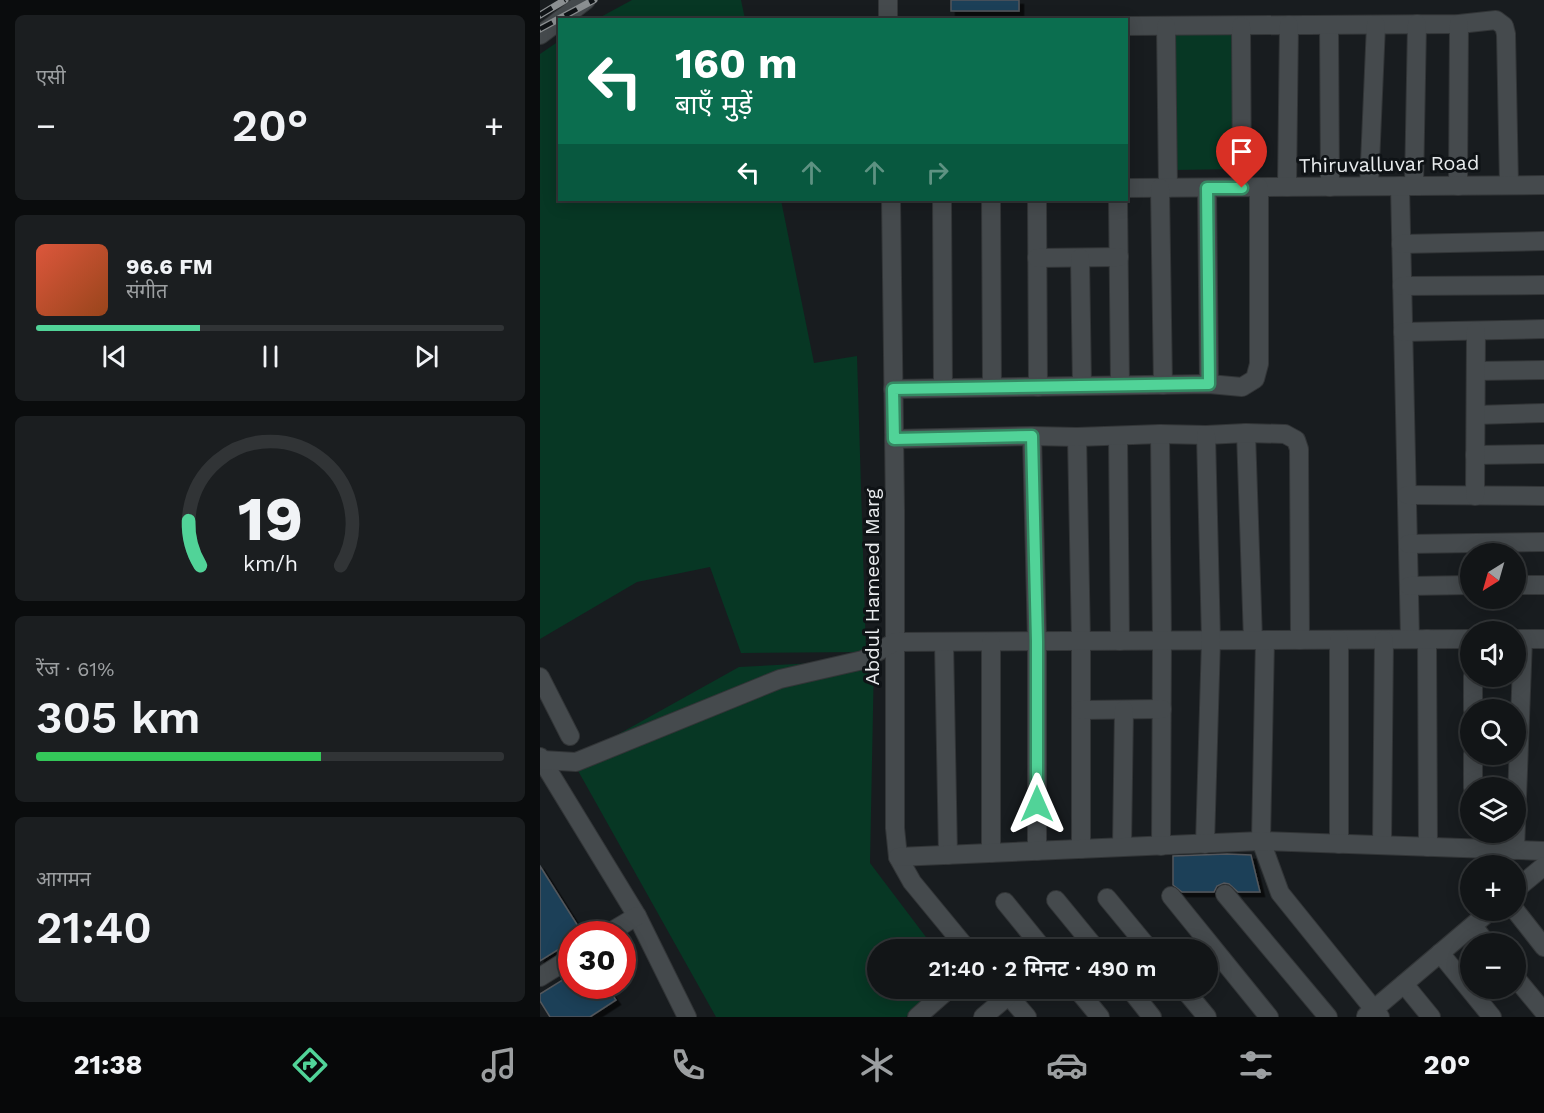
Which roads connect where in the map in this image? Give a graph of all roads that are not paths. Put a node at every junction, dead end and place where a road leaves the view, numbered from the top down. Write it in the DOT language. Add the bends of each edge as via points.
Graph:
graph roads {
  1 [pos="586,0"];
  2 [pos="888,0"];
  3 [pos="563,18"];
  4 [pos="888,18"];
  5 [pos="558,22"];
  6 [pos="1417,24"];
  7 [pos="1459,24"];
  8 [pos="1289,25"];
  9 [pos="1329,25"];
  10 [pos="1376,25"];
  11 [pos="1128,26"];
  12 [pos="1166,26"];
  13 [pos="1241,26"];
  14 [pos="540,35"];
  15 [pos="1509,185"];
  16 [pos="1544,185"];
  17 [pos="1370,186"];
  18 [pos="1407,186"];
  19 [pos="1458,186"];
  20 [pos="1251,187"];
  21 [pos="1287,187"];
  22 [pos="1330,187"];
  23 [pos="1128,188"];
  24 [pos="1164,188"];
  25 [pos="1207,188"];
  26 [pos="891,201"];
  27 [pos="942,201"];
  28 [pos="991,201"];
  29 [pos="1037,201"];
  30 [pos="1118,201"];
  31 [pos="1544,241"];
  32 [pos="1401,244"];
  33 [pos="1119,257"];
  34 [pos="1037,258"];
  35 [pos="1080,258"];
  36 [pos="1544,285"];
  37 [pos="1402,286"];
  38 [pos="1544,329"];
  39 [pos="1476,331"];
  40 [pos="1403,332"];
  41 [pos="1544,370"];
  42 [pos="1476,371"];
  43 [pos="1209,384"];
  44 [pos="1120,385"];
  45 [pos="1163,385"];
  46 [pos="1082,386"];
  47 [pos="992,387"];
  48 [pos="1038,387"];
  49 [pos="944,388"];
  50 [pos="893,389"];
  51 [pos="1544,413"];
  52 [pos="1476,415"];
  53 [pos="1246,433"];
  54 [pos="1160,434"];
  55 [pos="1206,435"];
  56 [pos="1032,436"];
  57 [pos="1118,436"];
  58 [pos="1077,437"];
  59 [pos="894,439"];
  60 [pos="1544,454"];
  61 [pos="1475,455"];
  62 [pos="1407,495"];
  63 [pos="1475,496"];
  64 [pos="1544,496"];
  65 [pos="1544,542"];
  66 [pos="1408,544"];
  67 [pos="1460,585"];
  68 [pos="1526,585"];
  69 [pos="1544,585"];
  70 [pos="1408,586"];
  71 [pos="1418,639"];
  72 [pos="1460,639"];
  73 [pos="1526,639"];
  74 [pos="1544,639"];
  75 [pos="1211,640"];
  76 [pos="1259,640"];
  77 [pos="1300,640"];
  78 [pos="1339,640"];
  79 [pos="1383,640"];
  80 [pos="1037,641"];
  81 [pos="1081,641"];
  82 [pos="1120,641"];
  83 [pos="1162,641"];
  84 [pos="895,642"];
  85 [pos="944,642"];
  86 [pos="992,642"];
  87 [pos="540,677"];
  88 [pos="1518,687"];
  89 [pos="1162,709"];
  90 [pos="1081,710"];
  91 [pos="1124,710"];
  92 [pos="570,736"];
  93 [pos="541,758"];
  94 [pos="1261,842"];
  95 [pos="1460,842"];
  96 [pos="1486,843"];
  97 [pos="1205,844"];
  98 [pos="1338,844"];
  99 [pos="1382,845"];
  100 [pos="1161,846"];
  101 [pos="1122,847"];
  102 [pos="1428,847"];
  103 [pos="1081,849"];
  104 [pos="1515,850"];
  105 [pos="1544,850"];
  106 [pos="1036,851"];
  107 [pos="991,853"];
  108 [pos="948,855"];
  109 [pos="898,857"];
  110 [pos="1544,866"];
  111 [pos="1526,881"];
  112 [pos="1225,894"];
  113 [pos="1171,896"];
  114 [pos="1107,898"];
  115 [pos="1056,900"];
  116 [pos="1005,902"];
  117 [pos="637,916"];
  118 [pos="629,921"];
  119 [pos="1479,921"];
  120 [pos="1524,921"];
  121 [pos="1473,926"];
  122 [pos="1478,933"];
  123 [pos="959,939"];
  124 [pos="1035,939"];
  125 [pos="1088,939"];
  126 [pos="1141,939"];
  127 [pos="1544,947"];
  128 [pos="1440,953"];
  129 [pos="558,966"];
  130 [pos="540,977"];
  131 [pos="1404,984"];
  132 [pos="1526,990"];
  133 [pos="937,999"];
  134 [pos="999,999"];
  135 [pos="1011,999"];
  136 [pos="1085,999"];
  137 [pos="1138,999"];
  138 [pos="1192,999"];
  139 [pos="1544,1012"];
  140 [pos="1373,1014"];
  141 [pos="687,1017"];
  142 [pos="916,1017"];
  143 [pos="983,1017"];
  144 [pos="1027,1017"];
  145 [pos="1100,1017"];
  146 [pos="1152,1017"];
  147 [pos="1207,1017"];
  148 [pos="1269,1017"];
  149 [pos="1328,1017"];
  150 [pos="1431,1017"];
  151 [pos="1492,1017"];
  1 -- 3 [label="street"];
  2 -- 4 [label="street"];
  5 -- 14 [label="street"];
  6 -- 7 [label="street"];
  6 -- 10 [label="street"];
  6 -- 18 [label="street"];
  7 -- 15 [label="street" via="1496,20 1504,26"];
  7 -- 19 [label="street"];
  8 -- 9 [label="street"];
  8 -- 13 [label="street"];
  8 -- 21 [label="street"];
  9 -- 10 [label="street"];
  9 -- 22 [label="street"];
  10 -- 17 [label="street"];
  11 -- 12 [label="street"];
  12 -- 13 [label="street"];
  12 -- 24 [label="street"];
  13 -- 20 [label="street"];
  15 -- 16 [label="street, Thiruvalluvar Road"];
  15 -- 19 [label="street, Thiruvalluvar Road"];
  17 -- 18 [label="street, Thiruvalluvar Road"];
  17 -- 22 [label="street, Thiruvalluvar Road"];
  18 -- 19 [label="street, Thiruvalluvar Road"];
  18 -- 32 [label="street"];
  20 -- 21 [label="street, Thiruvalluvar Road"];
  20 -- 25 [label="street, Thiruvalluvar Road"];
  20 -- 43 [label="street" via="1259,364 1255,379 1242,387"];
  21 -- 22 [label="street, Thiruvalluvar Road"];
  23 -- 24 [label="street, Thiruvalluvar Road"];
  24 -- 25 [label="street, Thiruvalluvar Road"];
  24 -- 45 [label="street"];
  25 -- 43 [label="street"];
  26 -- 50 [label="street, Abdul Hameed Marg"];
  27 -- 49 [label="street"];
  28 -- 47 [label="street"];
  29 -- 34 [label="street"];
  30 -- 33 [label="street"];
  31 -- 32 [label="street"];
  32 -- 37 [label="street"];
  33 -- 35 [label="street"];
  33 -- 44 [label="street"];
  34 -- 35 [label="street"];
  34 -- 48 [label="street"];
  35 -- 46 [label="street"];
  36 -- 37 [label="street"];
  37 -- 40 [label="street"];
  38 -- 39 [label="street"];
  39 -- 40 [label="street"];
  39 -- 42 [label="street"];
  40 -- 62 [label="street"];
  41 -- 42 [label="street"];
  42 -- 52 [label="street"];
  43 -- 45 [label="street"];
  44 -- 45 [label="street"];
  44 -- 46 [label="street"];
  46 -- 48 [label="street"];
  47 -- 48 [label="street"];
  47 -- 49 [label="street"];
  49 -- 50 [label="street"];
  50 -- 59 [label="street, Abdul Hameed Marg"];
  51 -- 52 [label="street"];
  52 -- 61 [label="street"];
  53 -- 55 [label="street"];
  53 -- 76 [label="street"];
  53 -- 77 [label="street" via="1285,434 1296,440 1299,448"];
  54 -- 55 [label="street"];
  54 -- 57 [label="street"];
  54 -- 83 [label="street"];
  55 -- 75 [label="street"];
  56 -- 58 [label="street"];
  56 -- 59 [label="street"];
  56 -- 80 [label="street"];
  57 -- 58 [label="street"];
  57 -- 82 [label="street"];
  58 -- 81 [label="street"];
  59 -- 84 [label="street, Abdul Hameed Marg"];
  60 -- 61 [label="street"];
  61 -- 63 [label="street"];
  62 -- 63 [label="street"];
  62 -- 66 [label="street"];
  63 -- 64 [label="street"];
  65 -- 66 [label="street"];
  66 -- 70 [label="street"];
  67 -- 70 [label="street"];
  68 -- 69 [label="street"];
  70 -- 71 [label="street"];
  71 -- 72 [label="street"];
  71 -- 79 [label="street"];
  71 -- 102 [label="street"];
  73 -- 74 [label="street"];
  75 -- 76 [label="street"];
  75 -- 83 [label="street"];
  75 -- 97 [label="street"];
  76 -- 77 [label="street"];
  76 -- 94 [label="street"];
  77 -- 78 [label="street"];
  78 -- 79 [label="street"];
  78 -- 98 [label="street"];
  79 -- 99 [label="street"];
  80 -- 81 [label="street"];
  80 -- 86 [label="street"];
  80 -- 106 [label="street"];
  81 -- 82 [label="street"];
  81 -- 90 [label="street"];
  82 -- 83 [label="street"];
  83 -- 89 [label="street"];
  84 -- 85 [label="street"];
  84 -- 93 [label="street" via="863,660 780,679 576,762"];
  84 -- 109 [label="street, Abdul Hameed Marg"];
  85 -- 86 [label="street"];
  85 -- 108 [label="street"];
  86 -- 107 [label="street"];
  87 -- 92 [label="street"];
  88 -- 104 [label="street"];
  89 -- 91 [label="street"];
  89 -- 100 [label="street"];
  90 -- 91 [label="street"];
  90 -- 103 [label="street"];
  91 -- 101 [label="street"];
  93 -- 117 [label="street"];
  94 -- 97 [label="street"];
  94 -- 98 [label="street"];
  94 -- 140 [label="street" via="1280,893"];
  95 -- 102 [label="street"];
  96 -- 104 [label="street"];
  97 -- 100 [label="street"];
  98 -- 99 [label="street"];
  99 -- 102 [label="street"];
  100 -- 101 [label="street"];
  101 -- 103 [label="street"];
  103 -- 106 [label="street"];
  104 -- 105 [label="street"];
  106 -- 107 [label="street"];
  107 -- 108 [label="street"];
  108 -- 109 [label="street"];
  109 -- 123 [label="street, Abdul Hameed Marg" via="912,882"];
  110 -- 111 [label="street"];
  112 -- 149 [label="street"];
  113 -- 148 [label="street"];
  114 -- 126 [label="street"];
  115 -- 125 [label="street"];
  116 -- 124 [label="street"];
  117 -- 118 [label="street"];
  117 -- 141 [label="street"];
  119 -- 121 [label="street"];
  120 -- 127 [label="street"];
  121 -- 122 [label="street"];
  121 -- 128 [label="street"];
  128 -- 131 [label="street"];
  128 -- 151 [label="street"];
  129 -- 130 [label="street"];
  131 -- 140 [label="street"];
  131 -- 150 [label="street"];
  132 -- 139 [label="street"];
  133 -- 142 [label="street"];
  134 -- 143 [label="street"];
  135 -- 144 [label="street"];
  136 -- 145 [label="street"];
  137 -- 146 [label="street"];
  138 -- 147 [label="street"];
}
